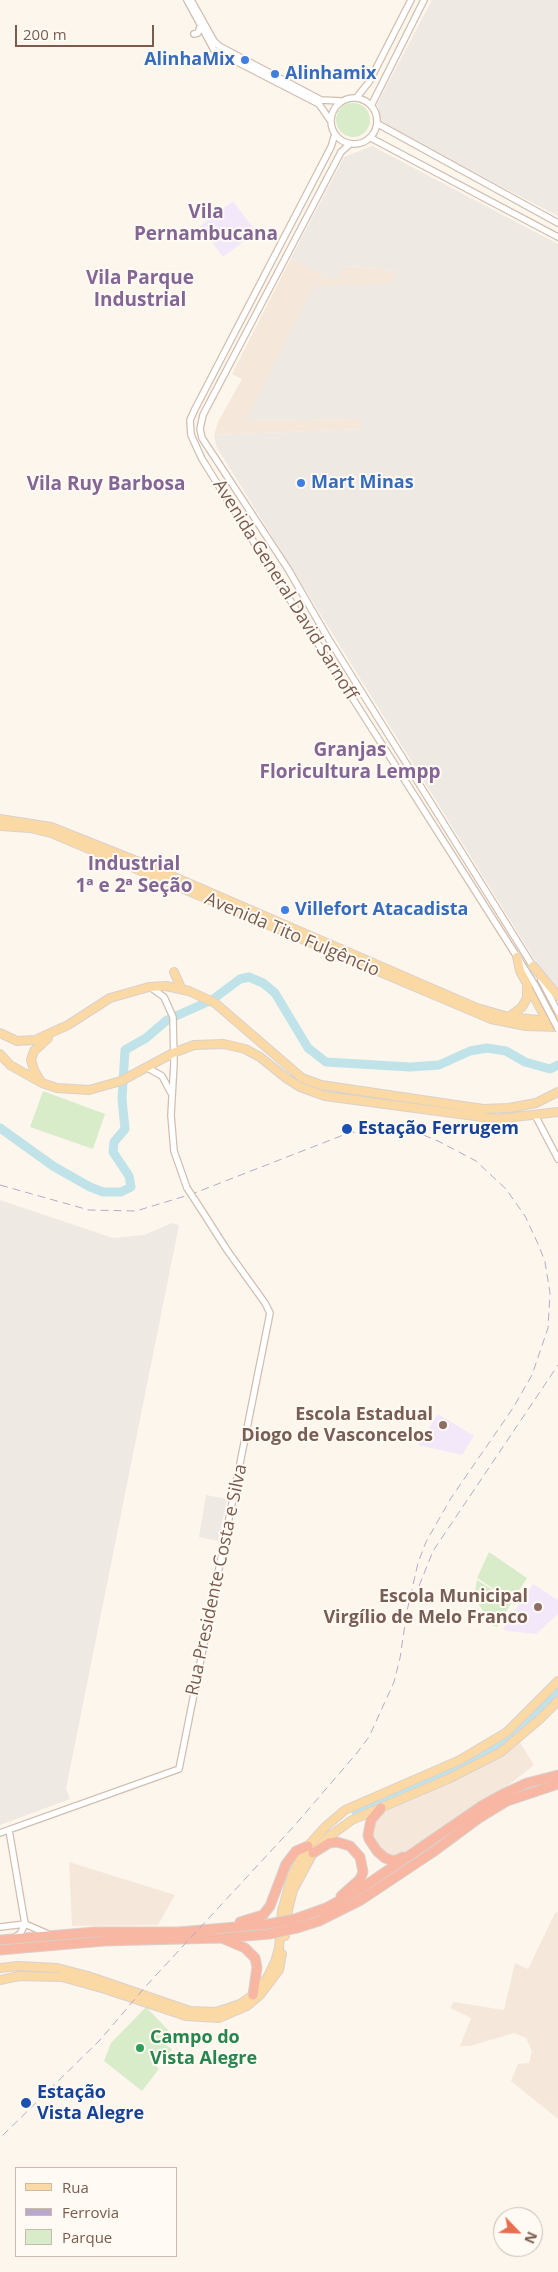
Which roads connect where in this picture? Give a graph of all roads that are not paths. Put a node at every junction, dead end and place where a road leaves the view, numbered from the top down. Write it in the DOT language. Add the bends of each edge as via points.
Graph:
graph roads {
  1 [pos="187,0"];
  2 [pos="191,0"];
  3 [pos="411,0"];
  4 [pos="424,0"];
  5 [pos="200,27"];
  6 [pos="194,34"];
  7 [pos="211,42"];
  8 [pos="357,97"];
  9 [pos="341,101"];
  10 [pos="372,104"];
  11 [pos="330,120"];
  12 [pos="378,124"];
  13 [pos="335,134"];
  14 [pos="370,138"];
  15 [pos="350,144"];
  16 [pos="558,223"];
  17 [pos="558,237"];
  18 [pos="190,420"];
  19 [pos="201,421"];
  20 [pos="216,460"];
  21 [pos="203,461"];
  22 [pos="329,640"];
  23 [pos="317,643"];
  24 [pos="321,649"];
  25 [pos="0,819"];
  26 [pos="0,826"];
  27 [pos="517,957"];
  28 [pos="533,966"];
  29 [pos="174,972"];
  30 [pos="531,985"];
  31 [pos="166,986"];
  32 [pos="150,987"];
  33 [pos="185,990"];
  34 [pos="558,996"];
  35 [pos="165,998"];
  36 [pos="558,1012"];
  37 [pos="509,1017"];
  38 [pos="558,1019"];
  39 [pos="553,1026"];
  40 [pos="58,1031"];
  41 [pos="0,1033"];
  42 [pos="174,1053"];
  43 [pos="0,1054"];
  44 [pos="146,1068"];
  45 [pos="42,1083"];
  46 [pos="558,1092"];
  47 [pos="172,1098"];
  48 [pos="558,1112"];
  49 [pos="535,1115"];
  50 [pos="558,1159"];
  51 [pos="558,1681"];
  52 [pos="558,1701"];
  53 [pos="496,1747"];
  54 [pos="558,1775"];
  55 [pos="558,1784"];
  56 [pos="381,1808"];
  57 [pos="9,1830"];
  58 [pos="0,1833"];
  59 [pos="419,1849"];
  60 [pos="310,1850"];
  61 [pos="326,1908"];
  62 [pos="296,1923"];
  63 [pos="25,1924"];
  64 [pos="0,1926"];
  65 [pos="205,1930"];
  66 [pos="52,1935"];
  67 [pos="13,1938"];
  68 [pos="221,1938"];
  69 [pos="0,1940"];
  70 [pos="0,1950"];
  71 [pos="0,1968"];
  72 [pos="0,1980"];
  73 [pos="253,1995"];
  1 -- 5 [label="street"];
  2 -- 7 [label="street"];
  3 -- 8 [label="street" via="369,82"];
  4 -- 10 [label="street"];
  5 -- 6 [label="street"];
  5 -- 7 [label="street"];
  7 -- 9 [label="street" via="321,100"];
  7 -- 11 [label="street" via="214,50 319,104"];
  8 -- 9 [label="street"];
  8 -- 10 [label="street"];
  9 -- 11 [label="street"];
  10 -- 12 [label="street"];
  11 -- 13 [label="street"];
  12 -- 14 [label="street"];
  12 -- 16 [label="street"];
  13 -- 15 [label="street"];
  13 -- 18 [label="street"];
  14 -- 15 [label="street"];
  14 -- 17 [label="street"];
  15 -- 19 [label="street" via="341,152"];
  18 -- 19 [label="street" via="196,418"];
  18 -- 21 [label="street, Avenida General David Sarnoff" via="190,435"];
  19 -- 20 [label="street, Avenida General David Sarnoff" via="202,438"];
  20 -- 21 [label="street"];
  20 -- 22 [label="street, Avenida General David Sarnoff" via="288,569"];
  21 -- 23 [label="street, Avenida General David Sarnoff"];
  22 -- 23 [label="street"];
  22 -- 24 [label="street"];
  22 -- 28 [label="street, Avenida General David Sarnoff"];
  23 -- 24 [label="street, Avenida General David Sarnoff"];
  24 -- 27 [label="street, Avenida General David Sarnoff"];
  25 -- 37 [label="main road, Avenida Tito Fulgêncio" via="51,827 477,1008"];
  26 -- 39 [label="main road, Avenida Tito Fulgêncio" via="51,832 491,1019 526,1026"];
  27 -- 30 [label="main road" via="520,971"];
  28 -- 34 [label="main road"];
  28 -- 36 [label="street, Avenida General David Sarnoff"];
  29 -- 33 [label="main road"];
  30 -- 37 [label="main road" via="522,1006"];
  30 -- 39 [label="main road"];
  30 -- 39 [label="street, bridge"];
  31 -- 32 [label="main road"];
  31 -- 33 [label="main road"];
  31 -- 35 [label="street"];
  32 -- 35 [label="street"];
  32 -- 40 [label="main road" via="110,998"];
  33 -- 46 [label="main road" via="215,1004 302,1078 321,1085 483,1109 536,1103"];
  35 -- 42 [label="street, Rua Presidente Costa e Silva" via="173,1017"];
  37 -- 39 [label="main road, Avenida Tito Fulgêncio"];
  38 -- 39 [label="main road, Avenida Tito Fulgêncio"];
  40 -- 41 [label="main road" via="26,1041 10,1039"];
  40 -- 45 [label="main road" via="34,1051 31,1060"];
  42 -- 44 [label="main road"];
  42 -- 47 [label="street, Rua Presidente Costa e Silva"];
  42 -- 49 [label="main road" via="194,1045 224,1044 252,1053 300,1087 325,1096 482,1118"];
  43 -- 45 [label="main road" via="10,1065"];
  44 -- 45 [label="main road" via="107,1086 88,1090"];
  44 -- 47 [label="street" via="162,1076"];
  47 -- 57 [label="street, Rua Presidente Costa e Silva, bridge" via="174,1151 187,1188 270,1313 179,1768"];
  48 -- 49 [label="main road"];
  49 -- 50 [label="street"];
  51 -- 53 [label="main road"];
  52 -- 53 [label="main road" via="540,1719"];
  53 -- 56 [label="main road" via="448,1779"];
  53 -- 60 [label="main road" via="345,1810 325,1827"];
  54 -- 59 [label="highway" via="527,1783 503,1794"];
  55 -- 62 [label="highway" via="507,1801 361,1900 319,1921"];
  56 -- 59 [label="highway" via="371,1820 368,1835 380,1855 394,1861"];
  56 -- 60 [label="main road" via="338,1829"];
  57 -- 58 [label="street"];
  57 -- 63 [label="street"];
  59 -- 61 [label="highway"];
  60 -- 61 [label="highway" via="344,1842 355,1850 362,1865 360,1879"];
  60 -- 65 [label="highway" via="296,1851 286,1864 270,1906 263,1915"];
  60 -- 72 [label="main road" via="293,1890 278,1970 247,2006 220,2018 186,2016 62,1977 19,1976"];
  60 -- 73 [label="main road" via="296,1867 287,1892 275,1962"];
  61 -- 62 [label="highway"];
  62 -- 65 [label="highway, bridge"];
  62 -- 68 [label="highway, bridge" via="270,1934"];
  63 -- 64 [label="street"];
  63 -- 66 [label="street"];
  63 -- 67 [label="street" via="20,1934"];
  65 -- 66 [label="highway"];
  66 -- 67 [label="highway"];
  67 -- 69 [label="highway"];
  68 -- 70 [label="highway" via="104,1941"];
  68 -- 73 [label="highway" via="245,1948 255,1958 257,1979"];
  71 -- 73 [label="main road" via="57,1968 196,2012 216,2012 240,2004"];
}
